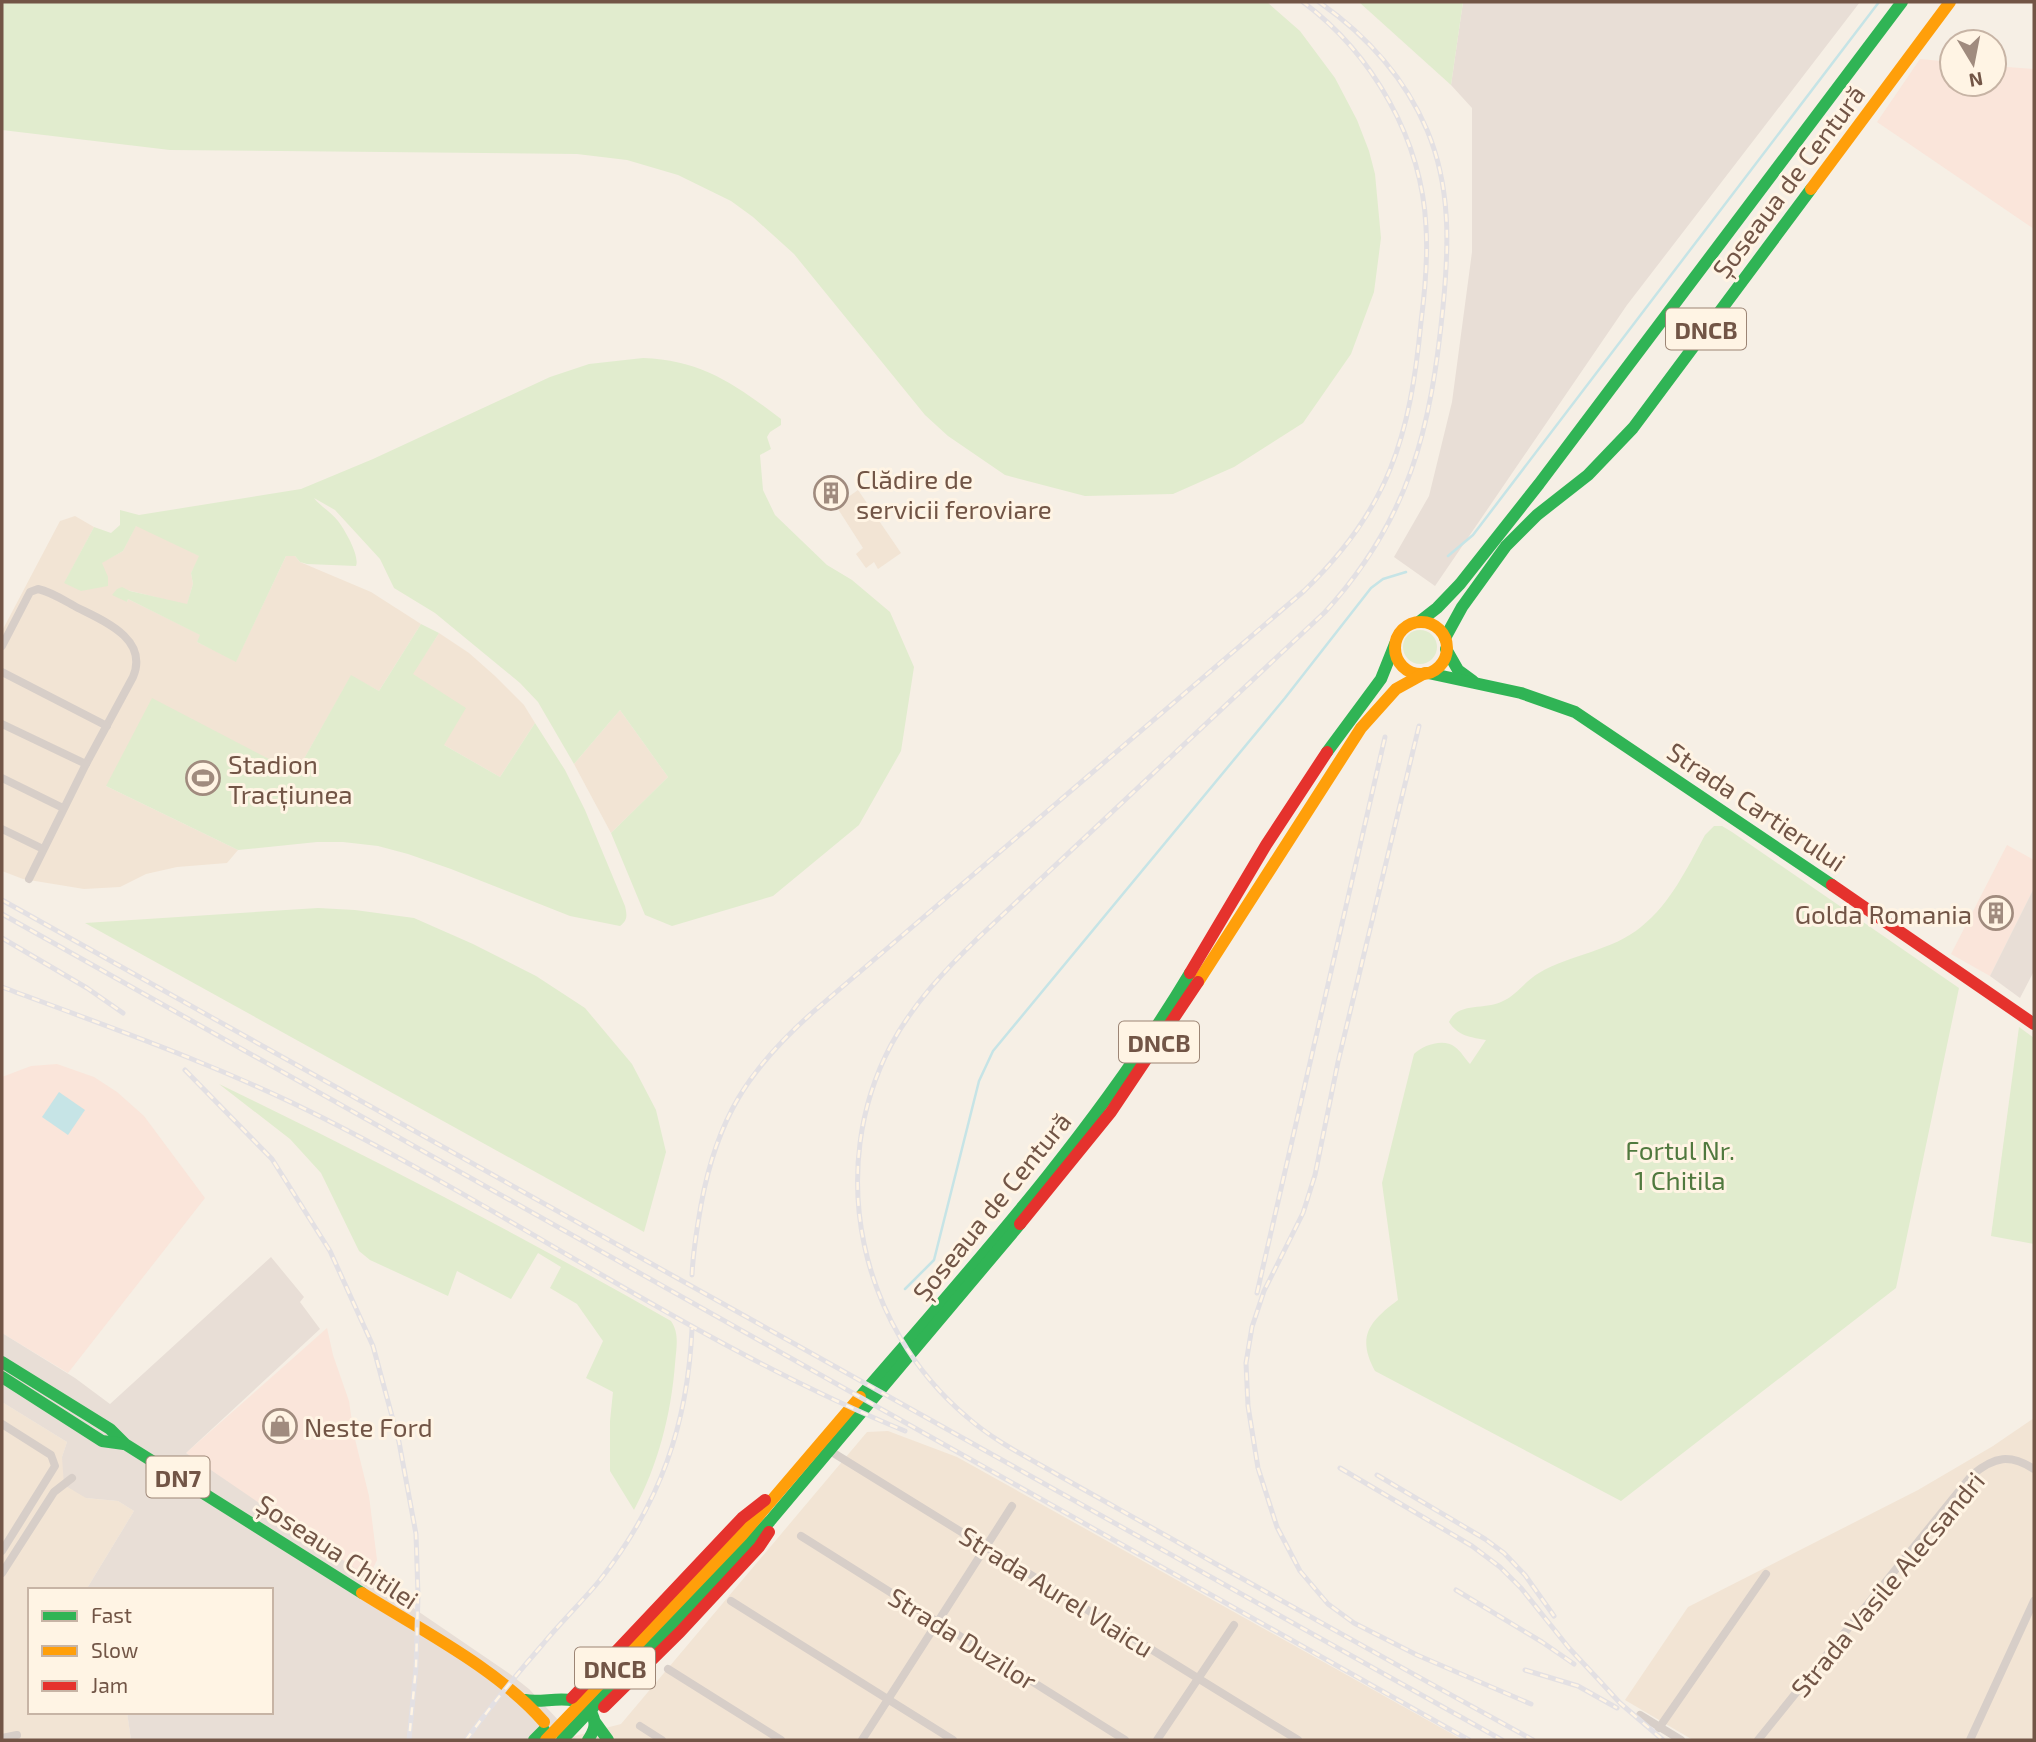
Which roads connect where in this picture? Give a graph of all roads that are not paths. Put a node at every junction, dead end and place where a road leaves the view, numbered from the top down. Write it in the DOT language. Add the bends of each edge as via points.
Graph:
graph roads {
  1 [pos="1902,2"];
  2 [pos="1950,2"];
  3 [pos="1419,622"];
  4 [pos="1395,644"];
  5 [pos="1446,644"];
  6 [pos="2,646"];
  7 [pos="2,671"];
  8 [pos="1426,673"];
  9 [pos="1473,682"];
  10 [pos="2,724"];
  11 [pos="107,726"];
  12 [pos="86,764"];
  13 [pos="2,778"];
  14 [pos="63,808"];
  15 [pos="2,829"];
  16 [pos="43,849"];
  17 [pos="29,879"];
  18 [pos="2034,1024"];
  19 [pos="1018,1219"];
  20 [pos="2,1362"];
  21 [pos="2,1377"];
  22 [pos="89,1416"];
  23 [pos="2,1424"];
  24 [pos="82,1428"];
  25 [pos="125,1444"];
  26 [pos="817,1452"];
  27 [pos="2032,1468"];
  28 [pos="72,1478"];
  29 [pos="790,1480"];
  30 [pos="792,1494"];
  31 [pos="1012,1506"];
  32 [pos="801,1536"];
  33 [pos="987,1546"];
  34 [pos="2,1550"];
  35 [pos="2,1573"];
  36 [pos="1766,1574"];
  37 [pos="687,1600"];
  38 [pos="731,1601"];
  39 [pos="2034,1601"];
  40 [pos="937,1621"];
  41 [pos="1234,1625"];
  42 [pos="668,1669"];
  43 [pos="1199,1679"];
  44 [pos="572,1698"];
  45 [pos="888,1699"];
  46 [pos="525,1700"];
  47 [pos="558,1700"];
  48 [pos="1640,1715"];
  49 [pos="594,1720"];
  50 [pos="640,1726"];
  51 [pos="1659,1728"];
  52 [pos="546,1733"];
  53 [pos="18,1735"];
  54 [pos="2,1738"];
  55 [pos="534,1740"];
  56 [pos="562,1740"];
  57 [pos="588,1740"];
  58 [pos="608,1740"];
  59 [pos="662,1740"];
  60 [pos="781,1740"];
  61 [pos="862,1740"];
  62 [pos="953,1740"];
  63 [pos="1125,1740"];
  64 [pos="1157,1740"];
  65 [pos="1298,1740"];
  66 [pos="1681,1740"];
  67 [pos="1758,1740"];
  68 [pos="1970,1740"];
  1 -- 3 [label="main road, Șoseaua de Centură / DNCB" via="1525,502 1460,583"];
  2 -- 5 [label="main road, Șoseaua de Centură / DNCB" via="1633,428 1588,475 1506,546 1462,607"];
  3 -- 4 [label="main road, Șoseaua de Centură / DNCB" via="1407,625"];
  3 -- 5 [label="main road" via="1437,628"];
  4 -- 8 [label="main road" via="1403,666"];
  4 -- 19 [label="main road, Șoseaua de Centură / DNCB" via="1381,679 1266,845 1137,1056"];
  5 -- 8 [label="main road, Șoseaua de Centură / DNCB" via="1443,661"];
  5 -- 9 [label="main road" via="1458,670"];
  6 -- 11 [label="street" via="35,589 113,626 131,643 137,663"];
  7 -- 11 [label="street"];
  8 -- 9 [label="main road, Strada Cartierului"];
  8 -- 19 [label="main road, Șoseaua de Centură / DNCB" via="1394,689 1362,727 1144,1065 1111,1112"];
  9 -- 18 [label="main road, Strada Cartierului" via="1552,701 1608,732"];
  10 -- 12 [label="street"];
  11 -- 12 [label="street"];
  12 -- 14 [label="street"];
  13 -- 14 [label="street"];
  14 -- 16 [label="street"];
  15 -- 16 [label="street"];
  16 -- 17 [label="street"];
  19 -- 26 [label="main road, Șoseaua de Centură / DNCB"];
  20 -- 22 [label="main road, Șoseaua Chitilei / DN7"];
  21 -- 24 [label="main road, Șoseaua Chitilei / DN7"];
  22 -- 24 [label="main road"];
  22 -- 25 [label="main road, Șoseaua Chitilei / DN7"];
  23 -- 34 [label="street" via="51,1455 55,1466"];
  24 -- 25 [label="main road, Șoseaua Chitilei / DN7" via="102,1441"];
  25 -- 46 [label="main road, Șoseaua Chitilei / DN7"];
  26 -- 29 [label="main road, Șoseaua de Centură / DNCB"];
  26 -- 30 [label="main road, Șoseaua de Centură / DNCB"];
  26 -- 33 [label="street, Strada Aurel Vlaicu"];
  27 -- 67 [label="street, Strada Vasile Alecsandri" via="2007,1458 1972,1475"];
  28 -- 35 [label="street" via="54,1492"];
  29 -- 37 [label="main road, Șoseaua de Centură / DNCB"];
  29 -- 44 [label="main road" via="742,1518"];
  30 -- 37 [label="main road, Șoseaua de Centură / DNCB" via="754,1538"];
  30 -- 49 [label="main road" via="759,1547"];
  31 -- 33 [label="street"];
  32 -- 40 [label="street, Strada Duzilor"];
  33 -- 40 [label="street"];
  33 -- 43 [label="street, Strada Aurel Vlaicu"];
  36 -- 51 [label="street"];
  37 -- 52 [label="main road, Șoseaua de Centură / DNCB"];
  37 -- 56 [label="main road, Șoseaua de Centură / DNCB"];
  38 -- 45 [label="street"];
  39 -- 68 [label="street"];
  40 -- 45 [label="street"];
  40 -- 63 [label="street, Strada Duzilor"];
  41 -- 43 [label="street"];
  42 -- 60 [label="street"];
  43 -- 64 [label="street"];
  43 -- 65 [label="street, Strada Aurel Vlaicu"];
  44 -- 47 [label="main road"];
  44 -- 49 [label="main road" via="584,1703"];
  45 -- 61 [label="street"];
  45 -- 62 [label="street"];
  46 -- 47 [label="main road"];
  46 -- 52 [label="main road, Șoseaua Chitilei / DN7"];
  47 -- 52 [label="main road" via="547,1711"];
  48 -- 51 [label="street"];
  49 -- 57 [label="main road"];
  49 -- 58 [label="main road"];
  50 -- 59 [label="street"];
  51 -- 66 [label="street"];
  52 -- 55 [label="main road"];
  53 -- 54 [label="street"];
}
